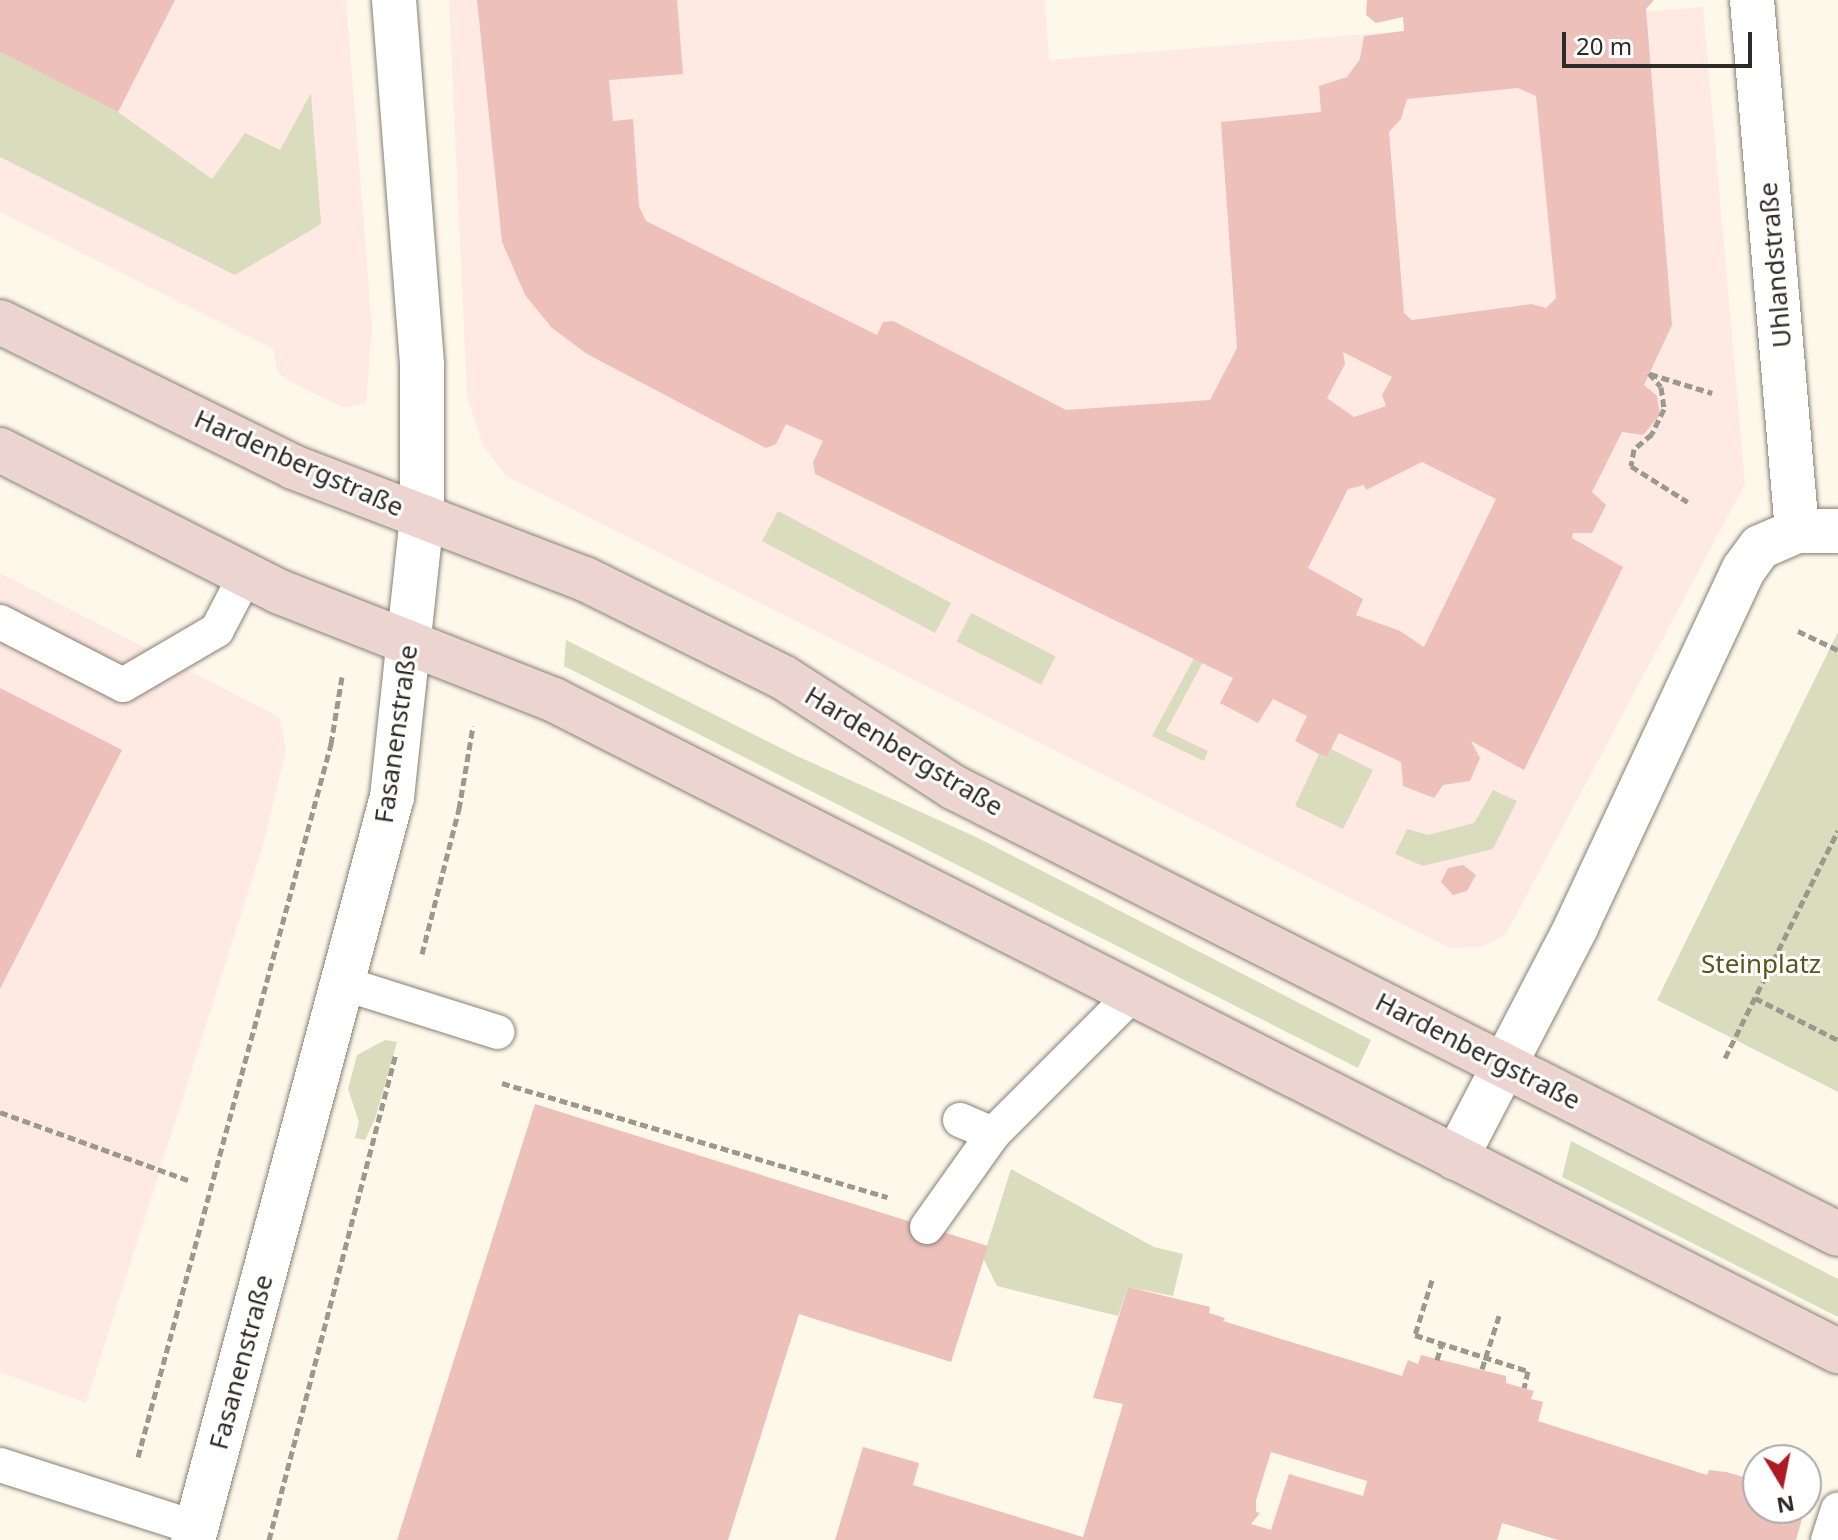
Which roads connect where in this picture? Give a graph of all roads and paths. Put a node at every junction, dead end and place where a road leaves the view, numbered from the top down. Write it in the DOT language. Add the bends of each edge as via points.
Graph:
graph roads {
  1 [pos="394,0"];
  2 [pos="1752,0"];
  3 [pos="0,322"];
  4 [pos="1712,393"];
  5 [pos="0,450"];
  6 [pos="1688,502"];
  7 [pos="422,516"];
  8 [pos="1817,531"];
  9 [pos="245,576"];
  10 [pos="0,622"];
  11 [pos="1798,631"];
  12 [pos="410,644"];
  13 [pos="1838,650"];
  14 [pos="331,744"];
  15 [pos="459,807"];
  16 [pos="1838,830"];
  17 [pos="342,983"];
  18 [pos="1133,994"];
  19 [pos="1755,998"];
  20 [pos="409,1005"];
  21 [pos="497,1032"];
  22 [pos="1838,1040"];
  23 [pos="1725,1058"];
  24 [pos="1504,1064"];
  25 [pos="500,1082"];
  26 [pos="0,1112"];
  27 [pos="960,1120"];
  28 [pos="993,1134"];
  29 [pos="1456,1158"];
  30 [pos="188,1180"];
  31 [pos="932,1219"];
  32 [pos="1838,1234"];
  33 [pos="1432,1280"];
  34 [pos="1500,1313"];
  35 [pos="1442,1343"];
  36 [pos="1838,1351"];
  37 [pos="1485,1357"];
  38 [pos="1437,1360"];
  39 [pos="1482,1369"];
  40 [pos="1524,1388"];
  41 [pos="0,1465"];
  42 [pos="125,1505"];
  43 [pos="1838,1510"];
  44 [pos="194,1534"];
  45 [pos="269,1540"];
  46 [pos="1828,1540"];
  1 -- 7 [label="street, Fasanenstraße" via="422,366"];
  2 -- 8 [label="street, Uhlandstraße"];
  3 -- 7 [label="main road, Hardenbergstraße" via="293,467"];
  4 -- 6 [label="path" via="1649,373 1661,387 1664,409 1652,434 1634,449 1631,466"];
  5 -- 9 [label="main road"];
  7 -- 12 [label="street, Fasanenstraße"];
  7 -- 24 [label="main road, Hardenbergstraße" via="545,561 784,678 953,787"];
  8 -- 24 [label="street" via="1760,547 1744,569 1576,927"];
  9 -- 10 [label="lane" via="217,630 123,685"];
  9 -- 12 [label="main road"];
  11 -- 13 [label="path"];
  12 -- 17 [label="street, Fasanenstraße" via="392,797"];
  12 -- 18 [label="main road" via="554,700"];
  14 -- 42 [label="path"];
  15 -- 20 [label="path"];
  16 -- 19 [label="path"];
  17 -- 20 [label="lane"];
  17 -- 44 [label="street, Fasanenstraße"];
  18 -- 28 [label="lane"];
  18 -- 29 [label="main road"];
  19 -- 22 [label="path"];
  19 -- 23 [label="path"];
  20 -- 21 [label="lane"];
  20 -- 45 [label="path"];
  24 -- 29 [label="street"];
  24 -- 32 [label="main road, Hardenbergstraße"];
  25 -- 31 [label="path"];
  26 -- 30 [label="path"];
  27 -- 28 [label="lane"];
  28 -- 31 [label="lane"];
  29 -- 36 [label="main road"];
  33 -- 35 [label="path" via="1415,1335"];
  34 -- 37 [label="path"];
  35 -- 37 [label="path"];
  35 -- 38 [label="path"];
  37 -- 39 [label="path"];
  37 -- 40 [label="path" via="1528,1371"];
  41 -- 42 [label="lane"];
  42 -- 44 [label="lane"];
  43 -- 46 [label="lane"];
}
